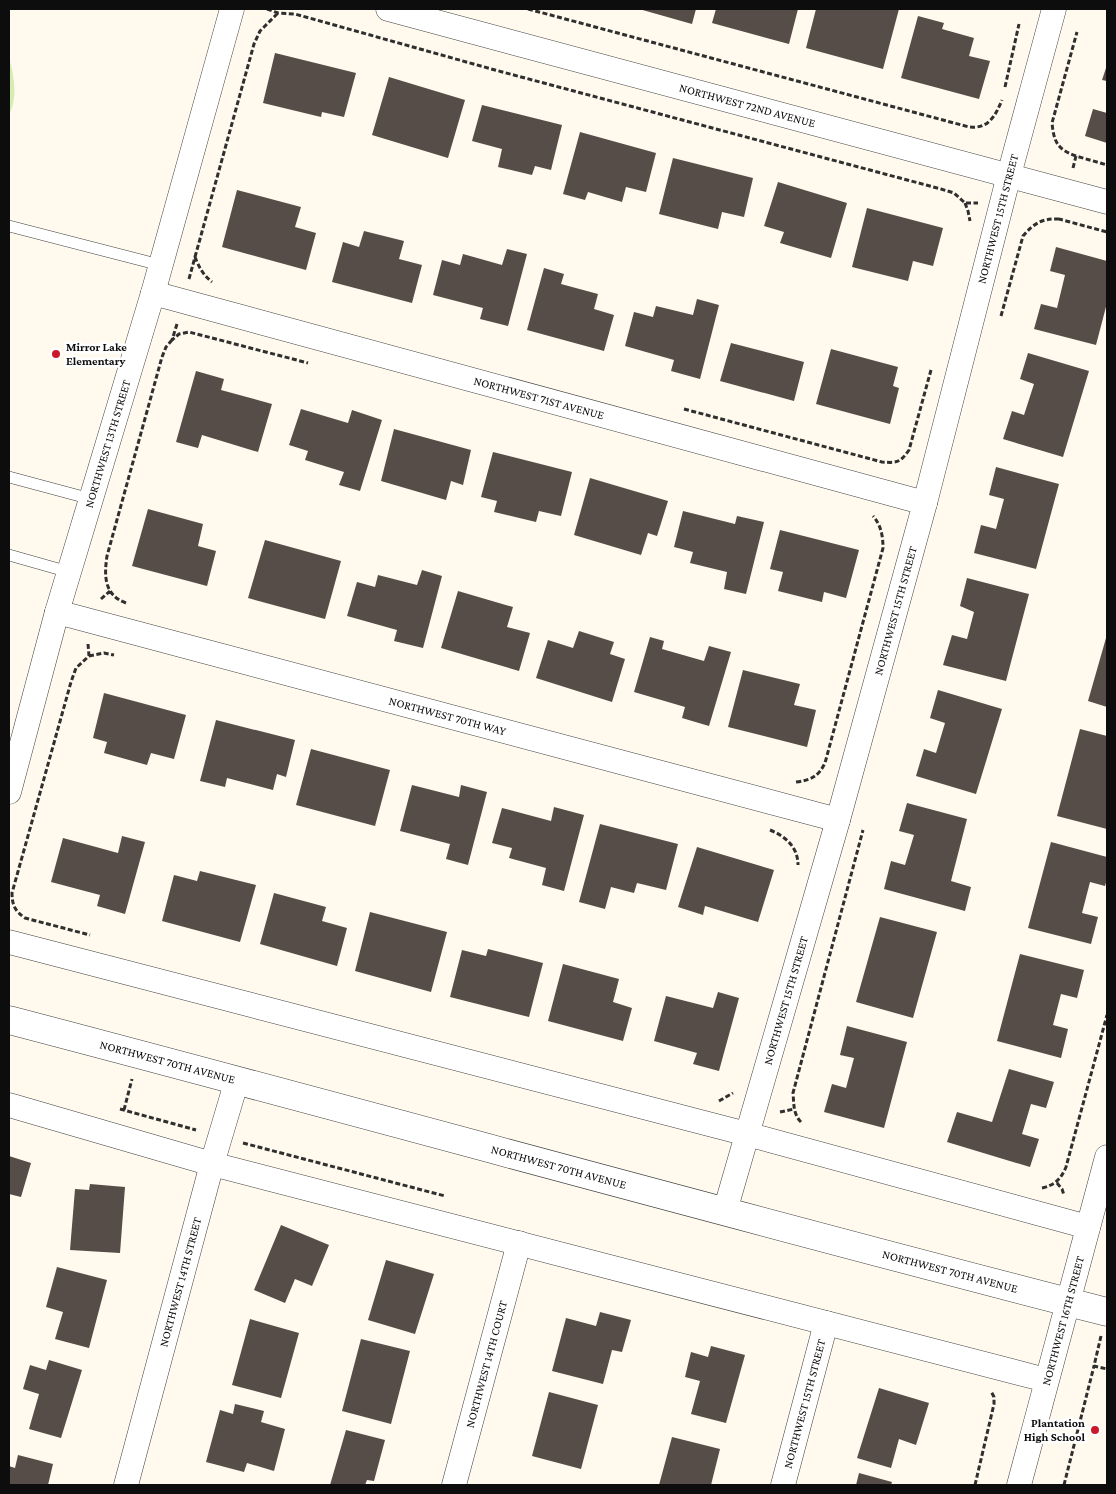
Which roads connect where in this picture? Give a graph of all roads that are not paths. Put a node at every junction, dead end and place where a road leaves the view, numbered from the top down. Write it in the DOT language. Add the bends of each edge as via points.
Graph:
graph roads {
  1 [pos="232,9"];
  2 [pos="388,9"];
  3 [pos="1054,9"];
  4 [pos="1009,175"];
  5 [pos="1107,202"];
  6 [pos="9,226"];
  7 [pos="160,265"];
  8 [pos="153,293"];
  9 [pos="9,478"];
  10 [pos="91,499"];
  11 [pos="924,503"];
  12 [pos="9,555"];
  13 [pos="69,572"];
  14 [pos="57,612"];
  15 [pos="9,792"];
  16 [pos="838,820"];
  17 [pos="9,942"];
  18 [pos="9,1020"];
  19 [pos="237,1080"];
  20 [pos="9,1105"];
  21 [pos="746,1134"];
  22 [pos="1107,1157"];
  23 [pos="212,1164"];
  24 [pos="1101,1205"];
  25 [pos="724,1211"];
  26 [pos="1088,1227"];
  27 [pos="519,1243"];
  28 [pos="1068,1302"];
  29 [pos="1107,1312"];
  30 [pos="826,1323"];
  31 [pos="1046,1380"];
  32 [pos="126,1485"];
  33 [pos="454,1485"];
  34 [pos="783,1485"];
  35 [pos="1019,1485"];
  1 -- 7 [label="street, NORTHWEST 13TH STREET"];
  2 -- 4 [label="street, NORTHWEST 72ND AVENUE"];
  3 -- 4 [label="street, NORTHWEST 15TH STREET"];
  4 -- 5 [label="street, NORTHWEST 72ND AVENUE"];
  4 -- 11 [label="street, NORTHWEST 15TH STREET"];
  6 -- 7 [label="lane"];
  7 -- 8 [label="street, NORTHWEST 13TH STREET"];
  8 -- 10 [label="street, NORTHWEST 13TH STREET"];
  8 -- 11 [label="street, NORTHWEST 71ST AVENUE"];
  9 -- 10 [label="lane"];
  10 -- 13 [label="street, NORTHWEST 13TH STREET"];
  11 -- 16 [label="street, NORTHWEST 15TH STREET"];
  12 -- 13 [label="lane"];
  13 -- 14 [label="street, NORTHWEST 13TH STREET"];
  14 -- 15 [label="street, NORTHWEST 13TH STREET"];
  14 -- 16 [label="street, NORTHWEST 70TH WAY"];
  16 -- 21 [label="street, NORTHWEST 15TH STREET"];
  17 -- 21 [label="street"];
  18 -- 19 [label="street, NORTHWEST 70TH AVENUE"];
  19 -- 23 [label="street, NORTHWEST 14TH STREET"];
  19 -- 25 [label="street, NORTHWEST 70TH AVENUE"];
  20 -- 23 [label="street"];
  21 -- 25 [label="street, NORTHWEST 15TH STREET"];
  21 -- 26 [label="street"];
  22 -- 24 [label="street, NORTHWEST 16TH STREET"];
  23 -- 27 [label="street"];
  23 -- 32 [label="street, NORTHWEST 14TH STREET"];
  24 -- 26 [label="street, NORTHWEST 16TH STREET"];
  25 -- 28 [label="street, NORTHWEST 70TH AVENUE"];
  26 -- 28 [label="street, NORTHWEST 16TH STREET"];
  27 -- 30 [label="street"];
  27 -- 33 [label="street, NORTHWEST 14TH COURT"];
  28 -- 29 [label="street, NORTHWEST 70TH AVENUE"];
  28 -- 31 [label="street, NORTHWEST 16TH STREET"];
  30 -- 31 [label="street"];
  30 -- 34 [label="street, NORTHWEST 15TH STREET"];
  31 -- 35 [label="street, NORTHWEST 16TH STREET"];
}
